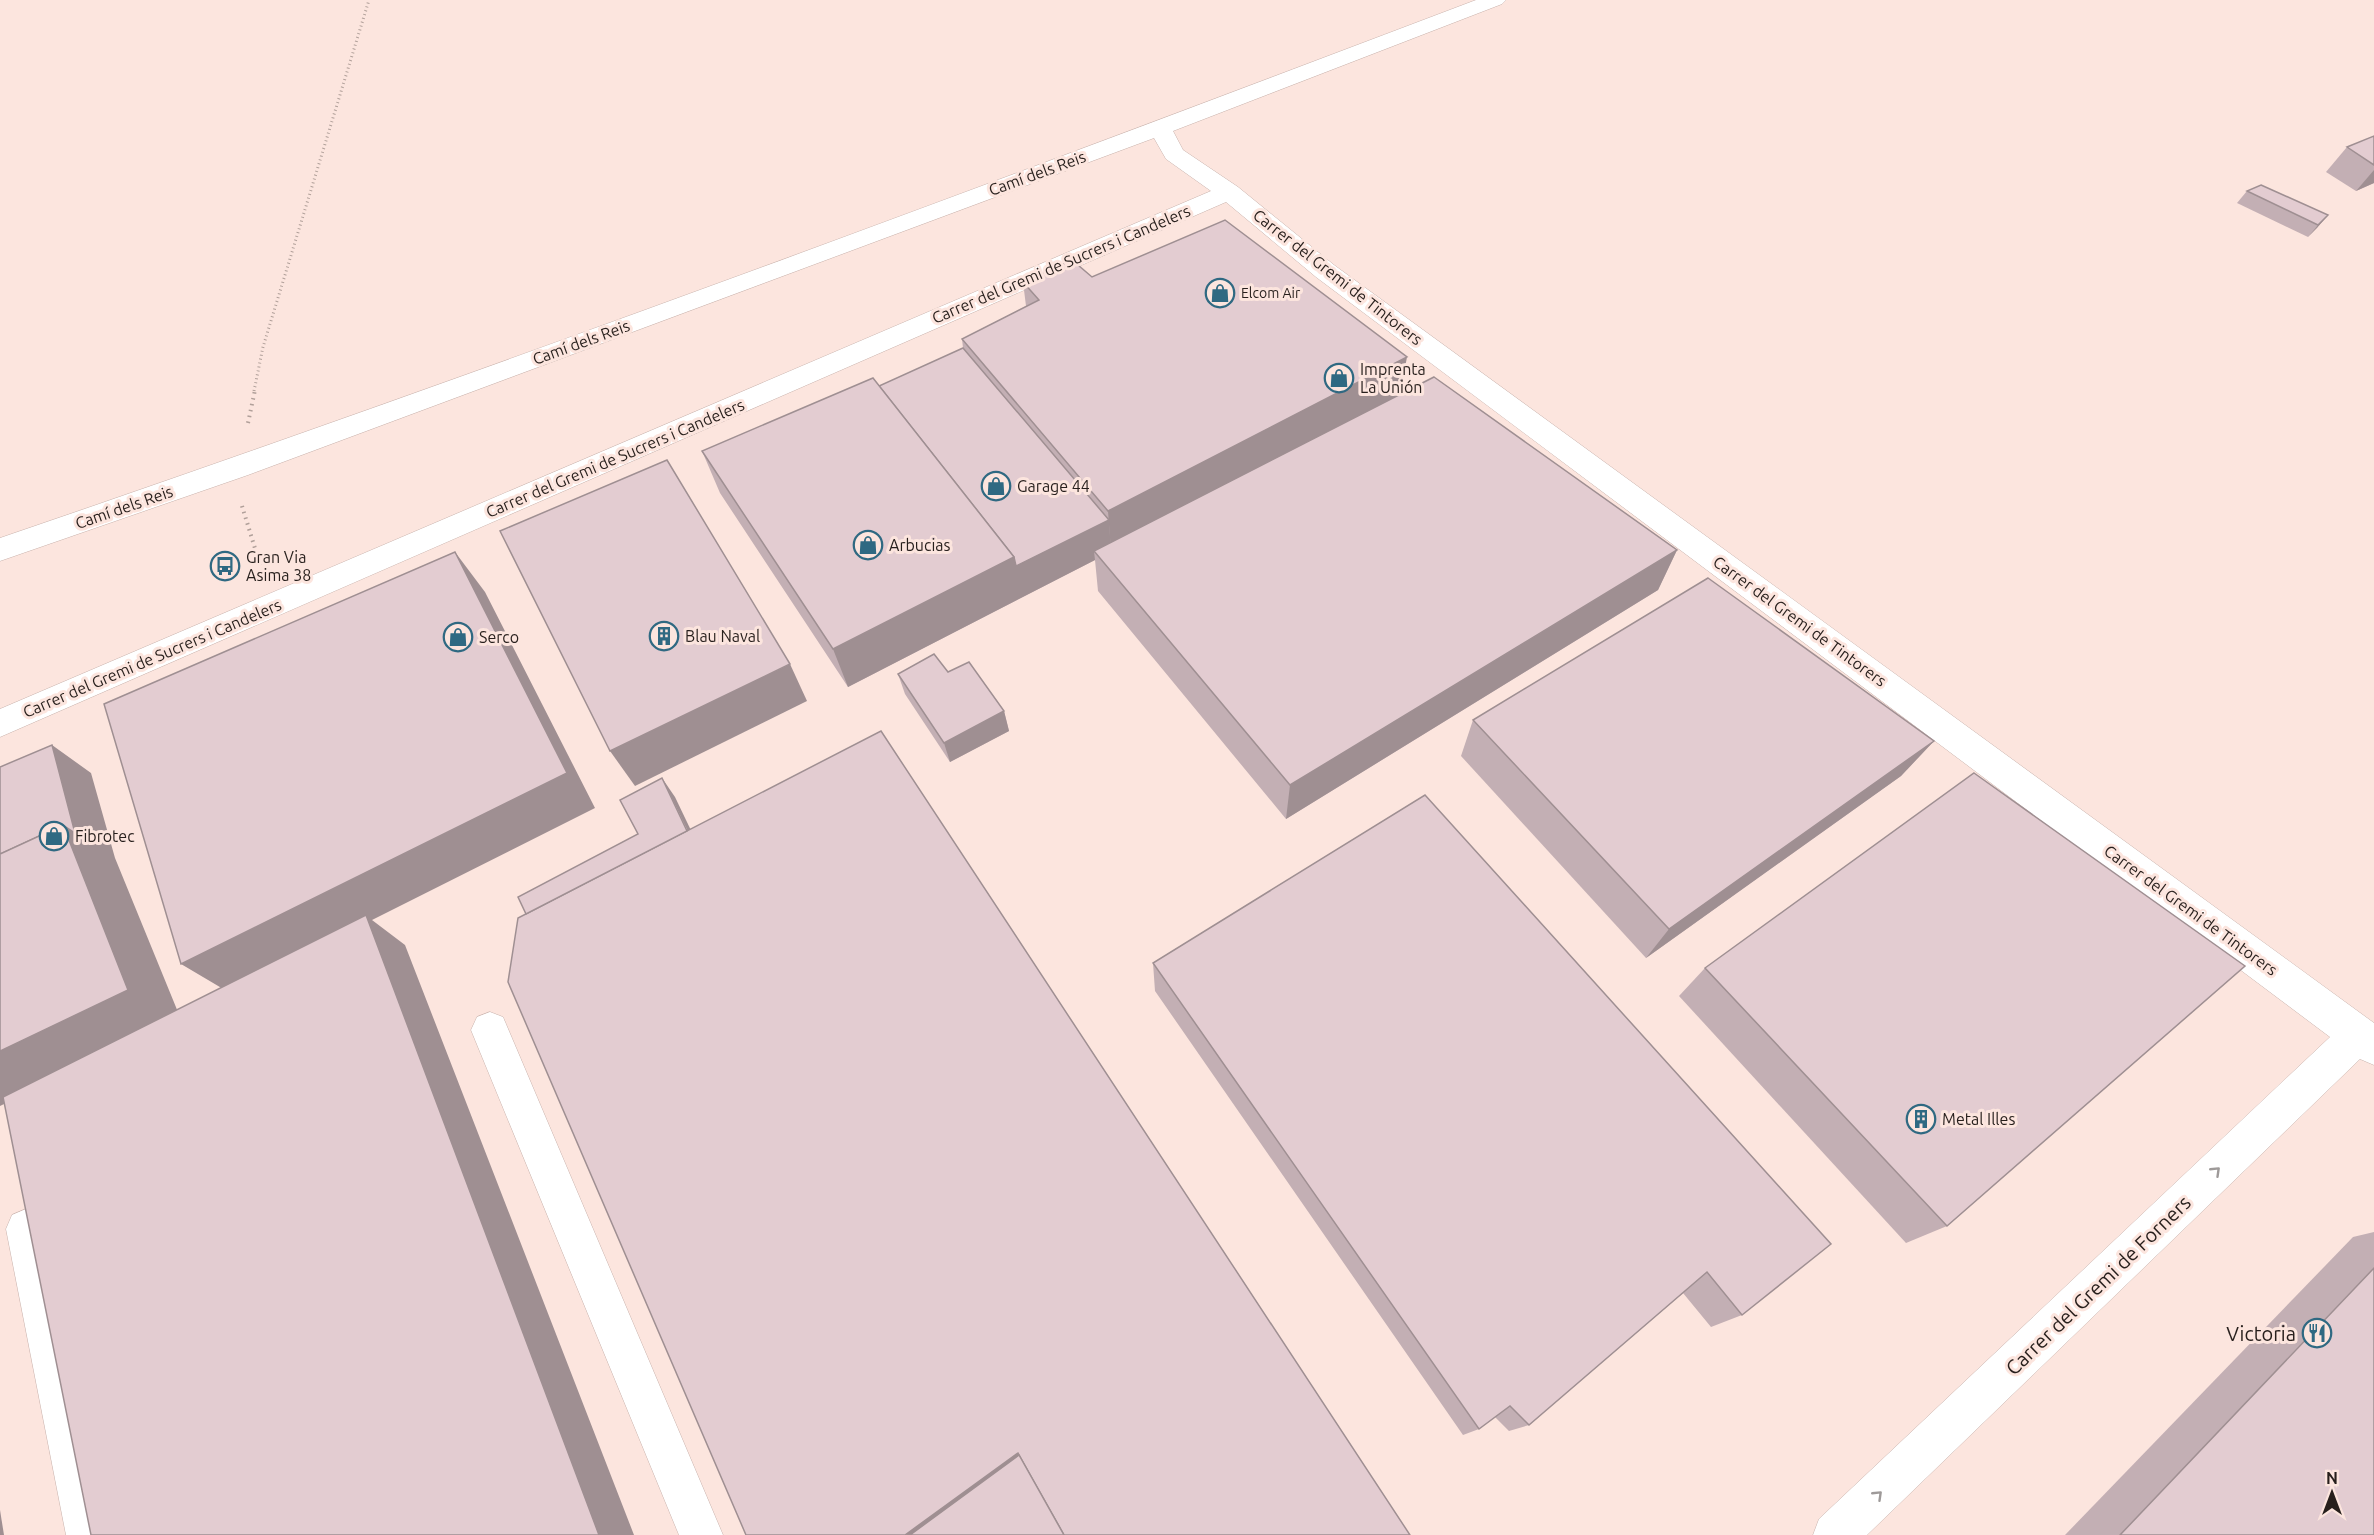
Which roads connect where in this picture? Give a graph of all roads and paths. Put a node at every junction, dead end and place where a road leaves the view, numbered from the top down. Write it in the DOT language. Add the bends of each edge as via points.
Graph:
graph roads {
  1 [pos="369,0"];
  2 [pos="1495,0"];
  3 [pos="1160,128"];
  4 [pos="1229,192"];
  5 [pos="238,468"];
  6 [pos="0,550"];
  7 [pos="272,606"];
  8 [pos="0,723"];
  9 [pos="490,1030"];
  10 [pos="2367,1040"];
  11 [pos="26,1229"];
  12 [pos="88,1535"];
  13 [pos="702,1535"];
  14 [pos="1835,1535"];
  1 -- 5 [label="path" via="263,347"];
  2 -- 3 [label="street, Camí dels Reis"];
  3 -- 4 [label="street" via="1174,154"];
  3 -- 5 [label="street, Camí dels Reis"];
  4 -- 7 [label="street, Carrer del Gremi de Sucrers i Candelers"];
  4 -- 10 [label="street, Carrer del Gremi de Tintorers" via="1325,271"];
  5 -- 6 [label="street, Camí dels Reis"];
  5 -- 7 [label="path" via="234,484"];
  7 -- 8 [label="street, Carrer del Gremi de Sucrers i Candelers"];
  9 -- 13 [label="street"];
  14 -- 10 [label="street, Carrer del Gremi de Forners, one-way"];
  11 -- 12 [label="street"];
}
